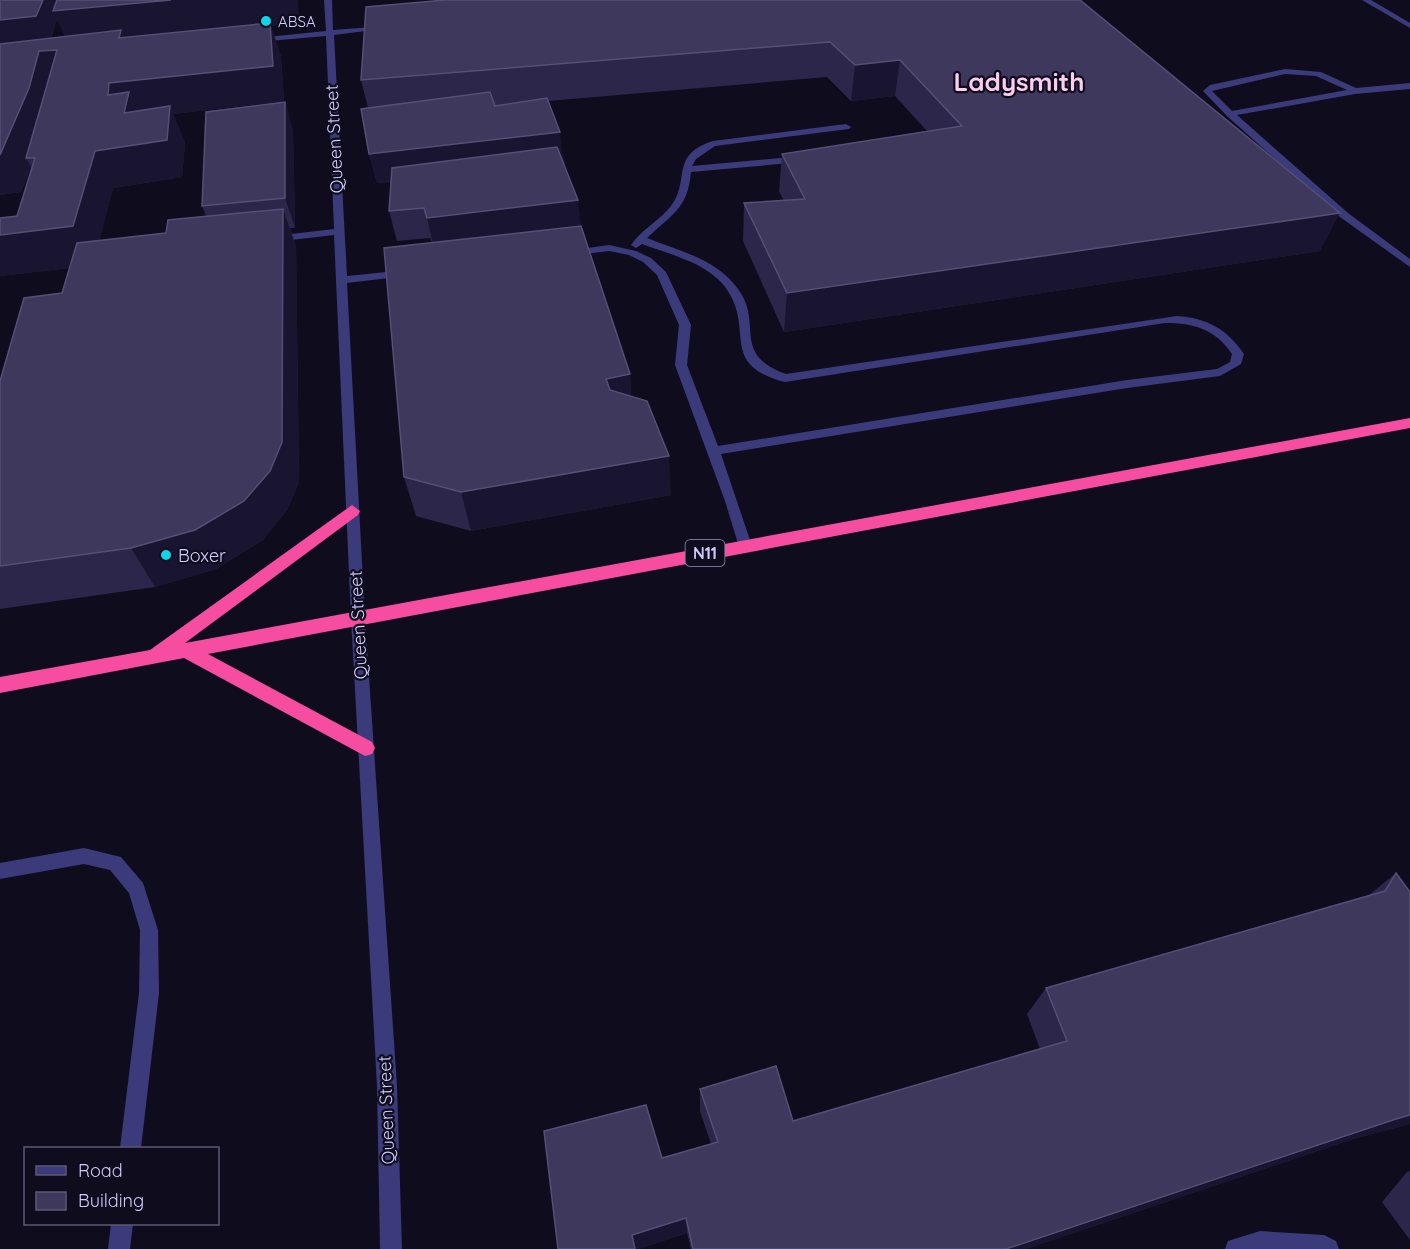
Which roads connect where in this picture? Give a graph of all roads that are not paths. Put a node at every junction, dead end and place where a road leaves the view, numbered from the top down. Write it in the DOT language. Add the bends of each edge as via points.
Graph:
graph roads {
  1 [pos="328,0"];
  2 [pos="1366,0"];
  3 [pos="399,26"];
  4 [pos="1410,26"];
  5 [pos="329,33"];
  6 [pos="247,42"];
  7 [pos="1410,86"];
  8 [pos="1355,91"];
  9 [pos="1230,114"];
  10 [pos="846,127"];
  11 [pos="819,158"];
  12 [pos="685,170"];
  13 [pos="339,231"];
  14 [pos="640,239"];
  15 [pos="258,241"];
  16 [pos="632,253"];
  17 [pos="563,254"];
  18 [pos="1410,264"];
  19 [pos="423,271"];
  20 [pos="341,280"];
  21 [pos="1410,423"];
  22 [pos="713,451"];
  23 [pos="352,511"];
  24 [pos="745,546"];
  25 [pos="358,618"];
  26 [pos="185,650"];
  27 [pos="153,656"];
  28 [pos="3,685"];
  29 [pos="366,748"];
  30 [pos="0,871"];
  31 [pos="131,1147"];
  32 [pos="122,1225"];
  33 [pos="119,1249"];
  34 [pos="391,1249"];
  35 [pos="1236,1249"];
  36 [pos="1328,1249"];
  1 -- 5 [label="street, Queen Street"];
  2 -- 4 [label="street"];
  3 -- 5 [label="street"];
  5 -- 6 [label="street"];
  5 -- 13 [label="street, Queen Street"];
  7 -- 8 [label="street"];
  8 -- 9 [label="street"];
  8 -- 9 [label="street" via="1306,70 1248,79 1207,91"];
  9 -- 18 [label="street" via="1344,215"];
  10 -- 12 [label="street" via="712,144 698,151"];
  11 -- 12 [label="street"];
  12 -- 14 [label="street" via="677,204"];
  13 -- 15 [label="street"];
  13 -- 20 [label="street, Queen Street"];
  14 -- 16 [label="street"];
  14 -- 22 [label="street" via="724,278 740,300 746,351 757,367 769,375 785,378 1187,319 1220,330 1238,354 1236,364 1221,372 1116,385"];
  16 -- 17 [label="street" via="609,248"];
  16 -- 22 [label="street" via="662,274 685,325 681,365"];
  19 -- 20 [label="street"];
  20 -- 23 [label="street, Queen Street"];
  21 -- 24 [label="highway, N11"];
  22 -- 24 [label="street"];
  23 -- 25 [label="street, Queen Street"];
  23 -- 27 [label="highway"];
  24 -- 25 [label="highway, N11"];
  25 -- 26 [label="highway, N11"];
  25 -- 29 [label="street, Queen Street"];
  26 -- 27 [label="highway, N11"];
  26 -- 29 [label="highway"];
  27 -- 28 [label="highway, N11"];
  29 -- 34 [label="street, Queen Street" via="387,1086"];
  30 -- 31 [label="street" via="84,856 115,863 137,889 149,930 148,993"];
  32 -- 33 [label="street"];
  35 -- 36 [label="street" via="1260,1242"];
}
